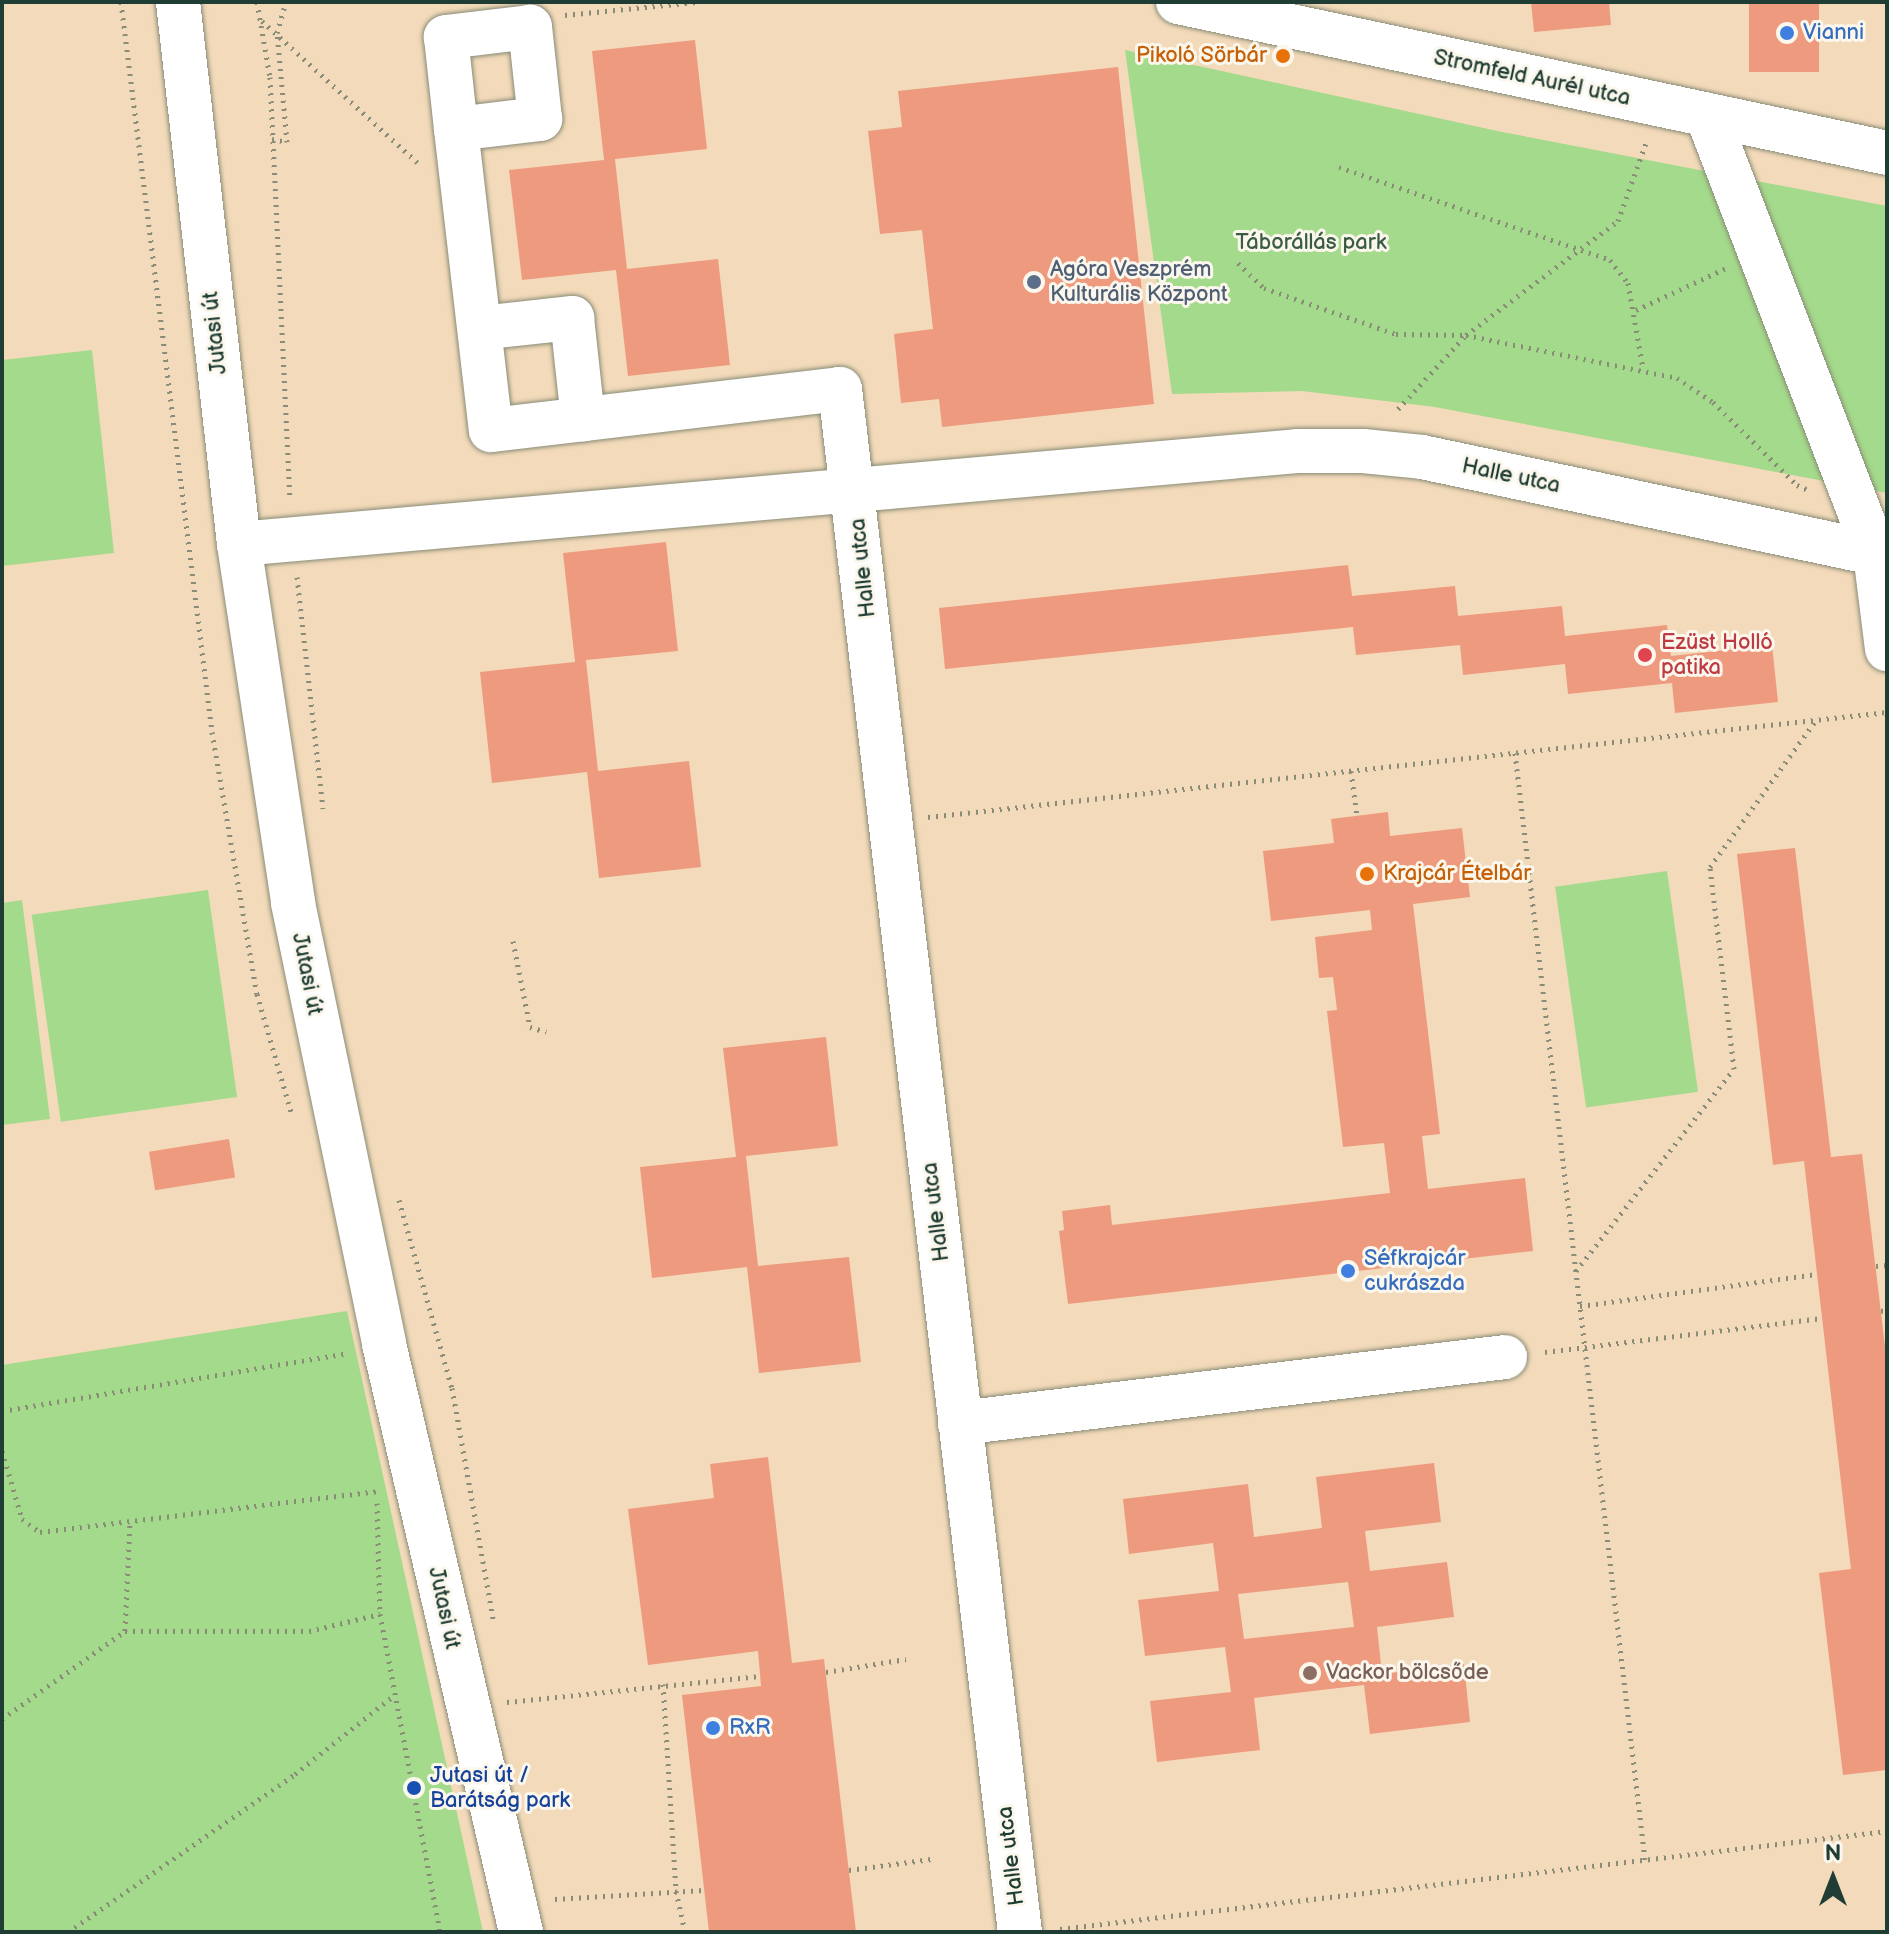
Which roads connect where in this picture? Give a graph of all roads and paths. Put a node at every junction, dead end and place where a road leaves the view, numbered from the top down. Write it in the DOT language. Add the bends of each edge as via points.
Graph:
graph roads {
  1 [pos="178,2"];
  2 [pos="286,2"];
  3 [pos="696,2"];
  4 [pos="1178,2"];
  5 [pos="559,15"];
  6 [pos="260,19"];
  7 [pos="277,33"];
  8 [pos="1707,115"];
  9 [pos="456,129"];
  10 [pos="272,139"];
  11 [pos="1661,140"];
  12 [pos="1887,153"];
  13 [pos="1339,167"];
  14 [pos="465,206"];
  15 [pos="1587,248"];
  16 [pos="1761,254"];
  17 [pos="1238,263"];
  18 [pos="1636,310"];
  19 [pos="480,328"];
  20 [pos="1466,335"];
  21 [pos="1643,368"];
  22 [pos="1398,409"];
  23 [pos="583,419"];
  24 [pos="854,492"];
  25 [pos="1859,511"];
  26 [pos="239,544"];
  27 [pos="1881,554"];
  28 [pos="1887,649"];
  29 [pos="1887,712"];
  30 [pos="1816,719"];
  31 [pos="1515,753"];
  32 [pos="1351,771"];
  33 [pos="1357,816"];
  34 [pos="891,821"];
  35 [pos="513,941"];
  36 [pos="546,1032"];
  37 [pos="395,1186"];
  38 [pos="1887,1265"];
  39 [pos="1876,1266"];
  40 [pos="1576,1271"];
  41 [pos="1817,1274"];
  42 [pos="1580,1306"];
  43 [pos="1822,1318"];
  44 [pos="1585,1347"];
  45 [pos="351,1353"];
  46 [pos="1505,1357"];
  47 [pos="2,1411"];
  48 [pos="960,1423"];
  49 [pos="2,1451"];
  50 [pos="130,1521"];
  51 [pos="380,1614"];
  52 [pos="494,1627"];
  53 [pos="125,1631"];
  54 [pos="906,1659"];
  55 [pos="826,1672"];
  56 [pos="760,1676"];
  57 [pos="663,1684"];
  58 [pos="393,1696"];
  59 [pos="492,1698"];
  60 [pos="509,1716"];
  61 [pos="2,1719"];
  62 [pos="1887,1831"];
  63 [pos="931,1859"];
  64 [pos="1645,1859"];
  65 [pos="849,1870"];
  66 [pos="704,1890"];
  67 [pos="676,1891"];
  68 [pos="535,1921"];
  69 [pos="1035,1931"];
  70 [pos="68,1932"];
  71 [pos="440,1932"];
  72 [pos="685,1932"];
  1 -- 26 [label="street, Jutasi út"];
  2 -- 7 [label="path"];
  3 -- 5 [label="path"];
  4 -- 8 [label="street, Stromfeld Aurél utca"];
  6 -- 7 [label="path"];
  7 -- 10 [label="path" via="287,142"];
  7 -- 14 [label="path"];
  8 -- 12 [label="street, Stromfeld Aurél utca"];
  8 -- 16 [label="street"];
  9 -- 14 [label="street"];
  11 -- 15 [label="path" via="1646,142 1618,221"];
  13 -- 15 [label="path" via="1534,237"];
  14 -- 19 [label="street"];
  15 -- 18 [label="path" via="1610,260 1628,283"];
  15 -- 20 [label="path" via="1543,272"];
  16 -- 18 [label="path"];
  16 -- 25 [label="street"];
  17 -- 20 [label="path" via="1264,288 1396,334"];
  18 -- 21 [label="path"];
  19 -- 23 [label="street" via="572,318"];
  19 -- 23 [label="street" via="491,430"];
  20 -- 21 [label="path"];
  20 -- 22 [label="path"];
  21 -- 25 [label="path" via="1677,378 1713,402 1797,485"];
  23 -- 24 [label="street, Halle utca" via="840,389"];
  24 -- 26 [label="street, Halle utca"];
  24 -- 27 [label="street, Halle utca" via="1297,451 1363,451 1422,457"];
  24 -- 34 [label="street, Halle utca"];
  25 -- 27 [label="street"];
  26 -- 59 [label="street, Jutasi út" via="271,771 330,1095"];
  27 -- 28 [label="street"];
  29 -- 30 [label="path"];
  30 -- 31 [label="path"];
  30 -- 40 [label="path" via="1710,867 1734,1069"];
  31 -- 32 [label="path"];
  31 -- 40 [label="path"];
  32 -- 33 [label="path"];
  32 -- 34 [label="path"];
  34 -- 48 [label="street, Halle utca"];
  35 -- 36 [label="path" via="530,1027"];
  37 -- 52 [label="path" via="452,1388"];
  38 -- 39 [label="path"];
  40 -- 42 [label="path"];
  41 -- 42 [label="path"];
  42 -- 44 [label="path"];
  43 -- 44 [label="path"];
  44 -- 64 [label="path"];
  45 -- 47 [label="path"];
  46 -- 48 [label="street"];
  48 -- 69 [label="street, Halle utca"];
  49 -- 50 [label="path" via="22,1519 40,1532"];
  50 -- 51 [label="path" via="377,1491"];
  50 -- 53 [label="path"];
  51 -- 53 [label="path" via="309,1631"];
  51 -- 58 [label="path"];
  53 -- 61 [label="path"];
  54 -- 55 [label="path"];
  56 -- 57 [label="path"];
  57 -- 59 [label="path"];
  57 -- 67 [label="path"];
  58 -- 70 [label="path" via="295,1774"];
  58 -- 71 [label="path" via="434,1878"];
  59 -- 60 [label="path"];
  59 -- 68 [label="street, Jutasi út"];
  62 -- 64 [label="path"];
  63 -- 65 [label="path"];
  64 -- 69 [label="path"];
  66 -- 67 [label="path"];
  67 -- 68 [label="path" via="547,1899"];
  67 -- 72 [label="path"];
}
